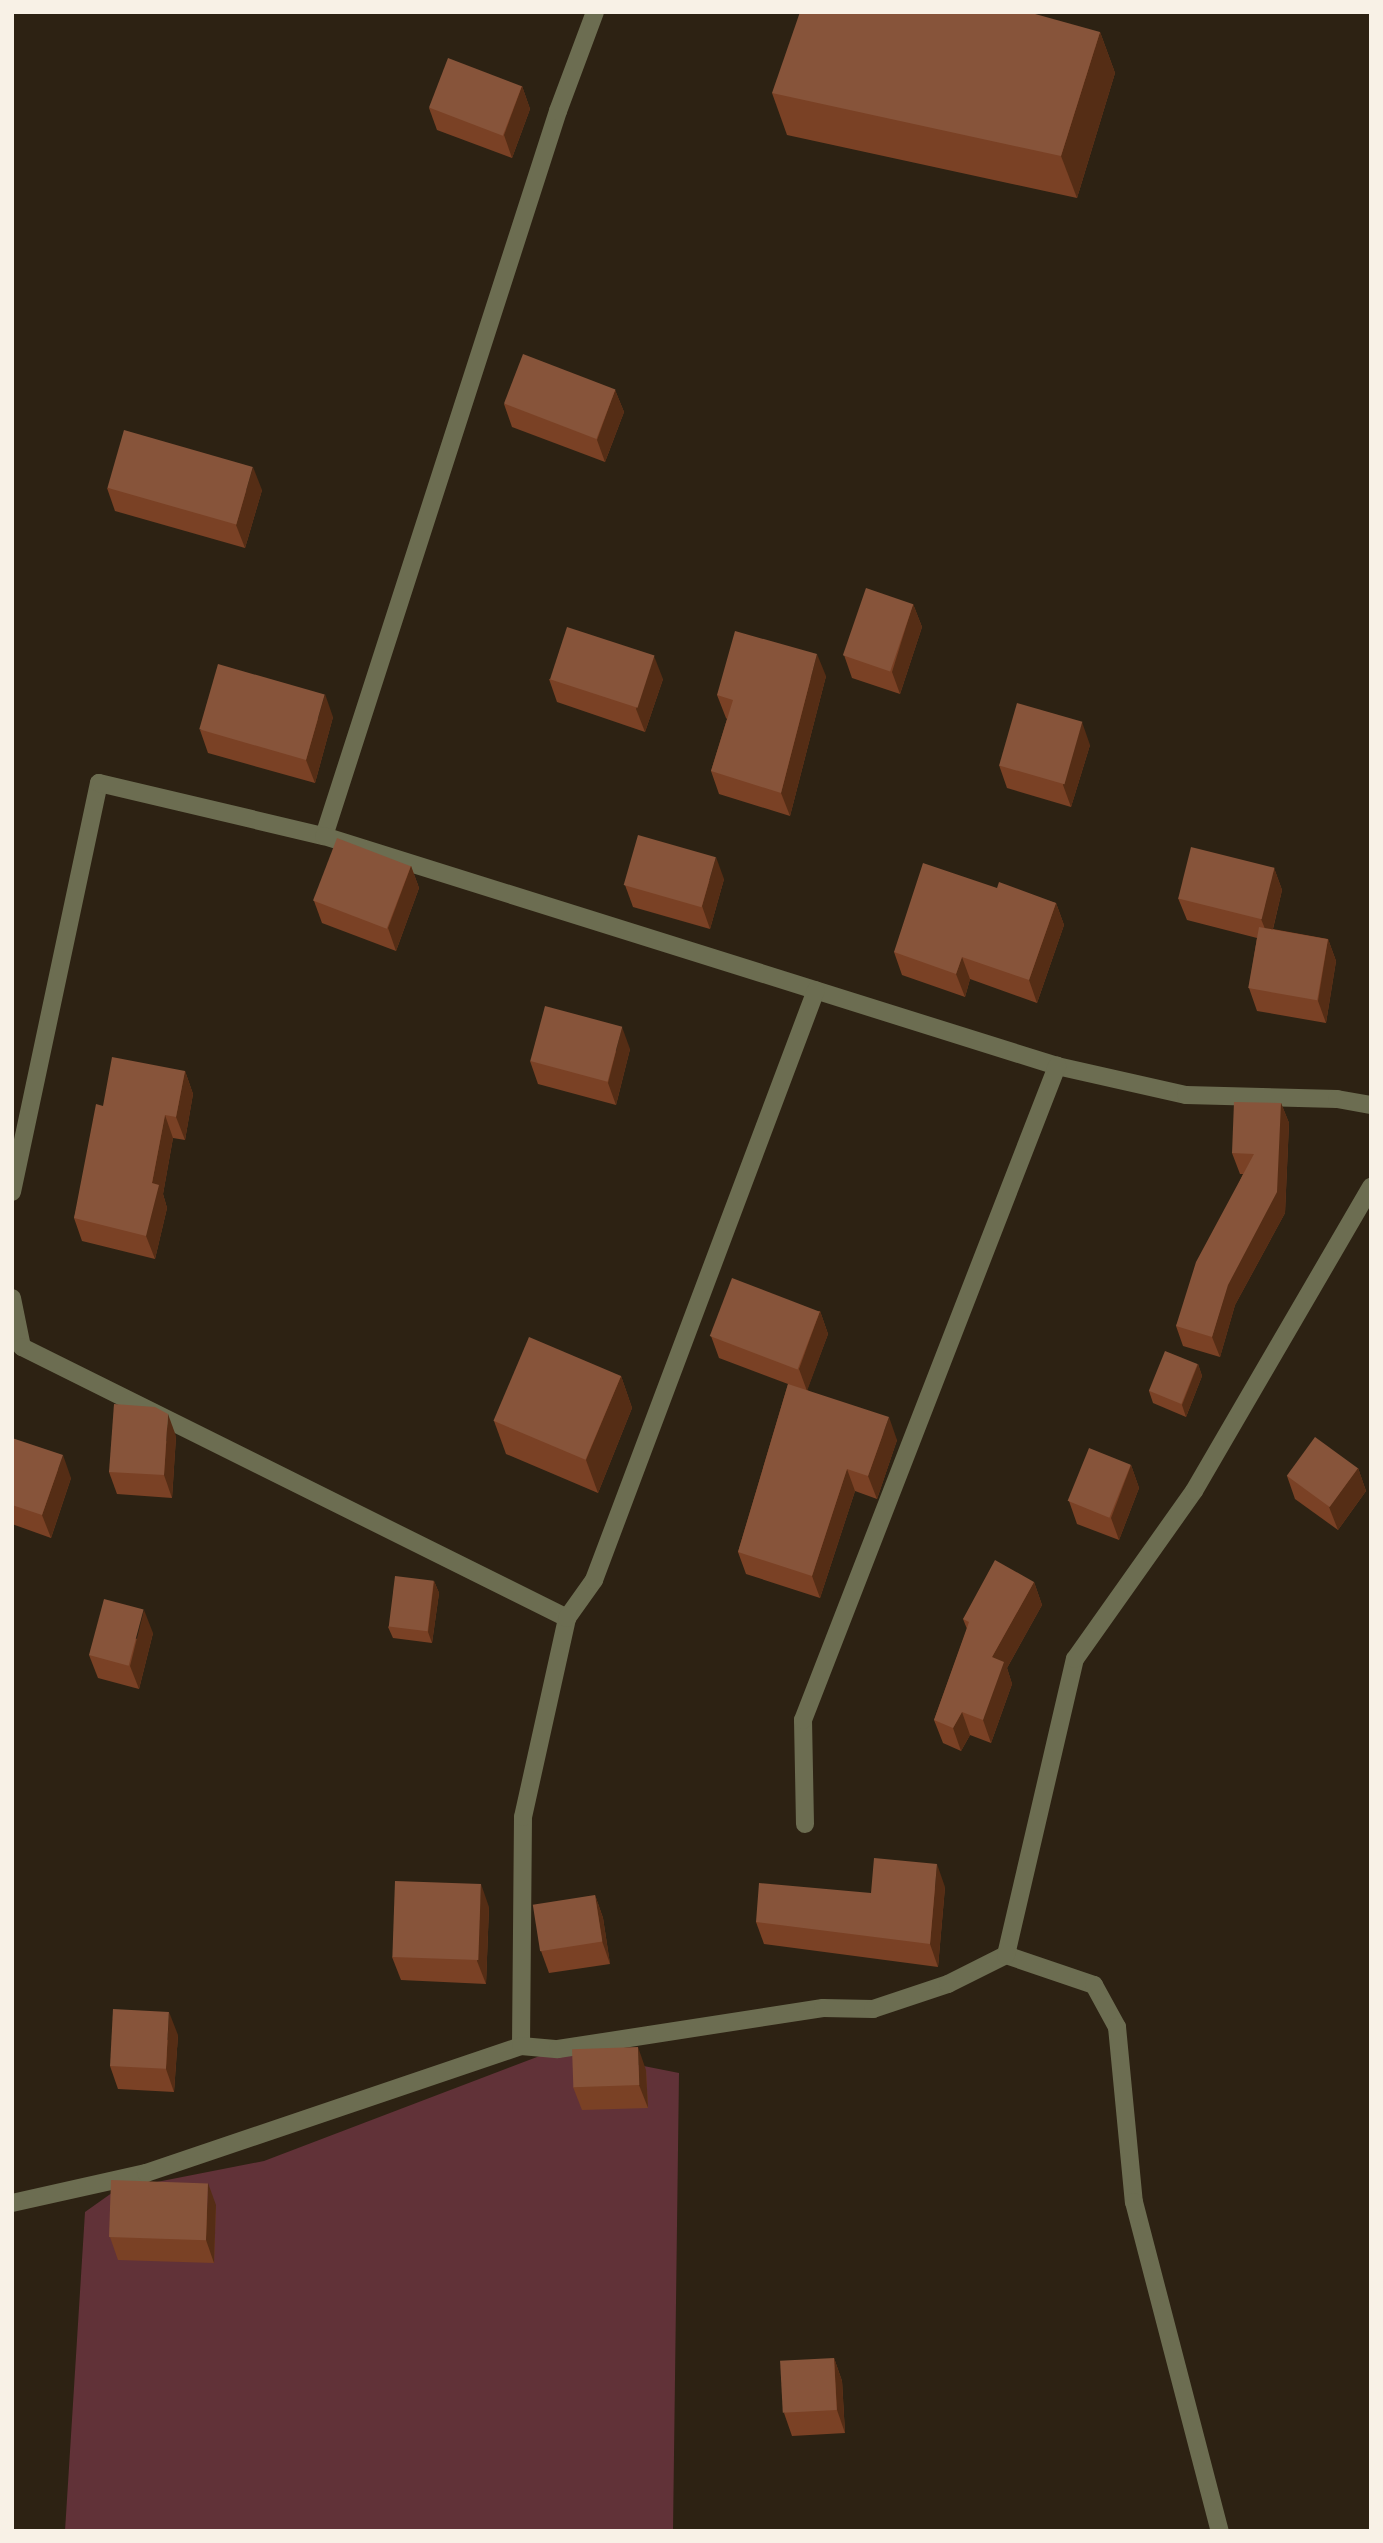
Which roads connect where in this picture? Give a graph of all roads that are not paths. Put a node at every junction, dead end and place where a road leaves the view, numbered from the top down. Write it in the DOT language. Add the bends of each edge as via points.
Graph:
graph roads {
  1 [pos="595,12"];
  2 [pos="324,836"];
  3 [pos="816,990"];
  4 [pos="1057,1066"];
  5 [pos="1371,1105"];
  6 [pos="1371,1187"];
  7 [pos="12,1192"];
  8 [pos="12,1298"];
  9 [pos="568,1618"];
  10 [pos="805,1824"];
  11 [pos="1006,1955"];
  12 [pos="520,2046"];
  13 [pos="12,2203"];
  14 [pos="1220,2531"];
  1 -- 2 [label="street" via="558,111"];
  2 -- 3 [label="street"];
  2 -- 7 [label="street" via="99,783"];
  3 -- 4 [label="street"];
  3 -- 9 [label="street" via="594,1580"];
  4 -- 5 [label="street" via="1185,1095 1337,1099"];
  4 -- 10 [label="street" via="803,1720"];
  6 -- 11 [label="street" via="1194,1491 1075,1659"];
  8 -- 9 [label="street" via="22,1347"];
  9 -- 12 [label="street" via="523,1817"];
  11 -- 12 [label="street" via="947,1984 873,2010 823,2008 558,2049"];
  11 -- 14 [label="street" via="1094,1985 1117,2028 1133,2202"];
  12 -- 13 [label="street" via="146,2173"];
}
